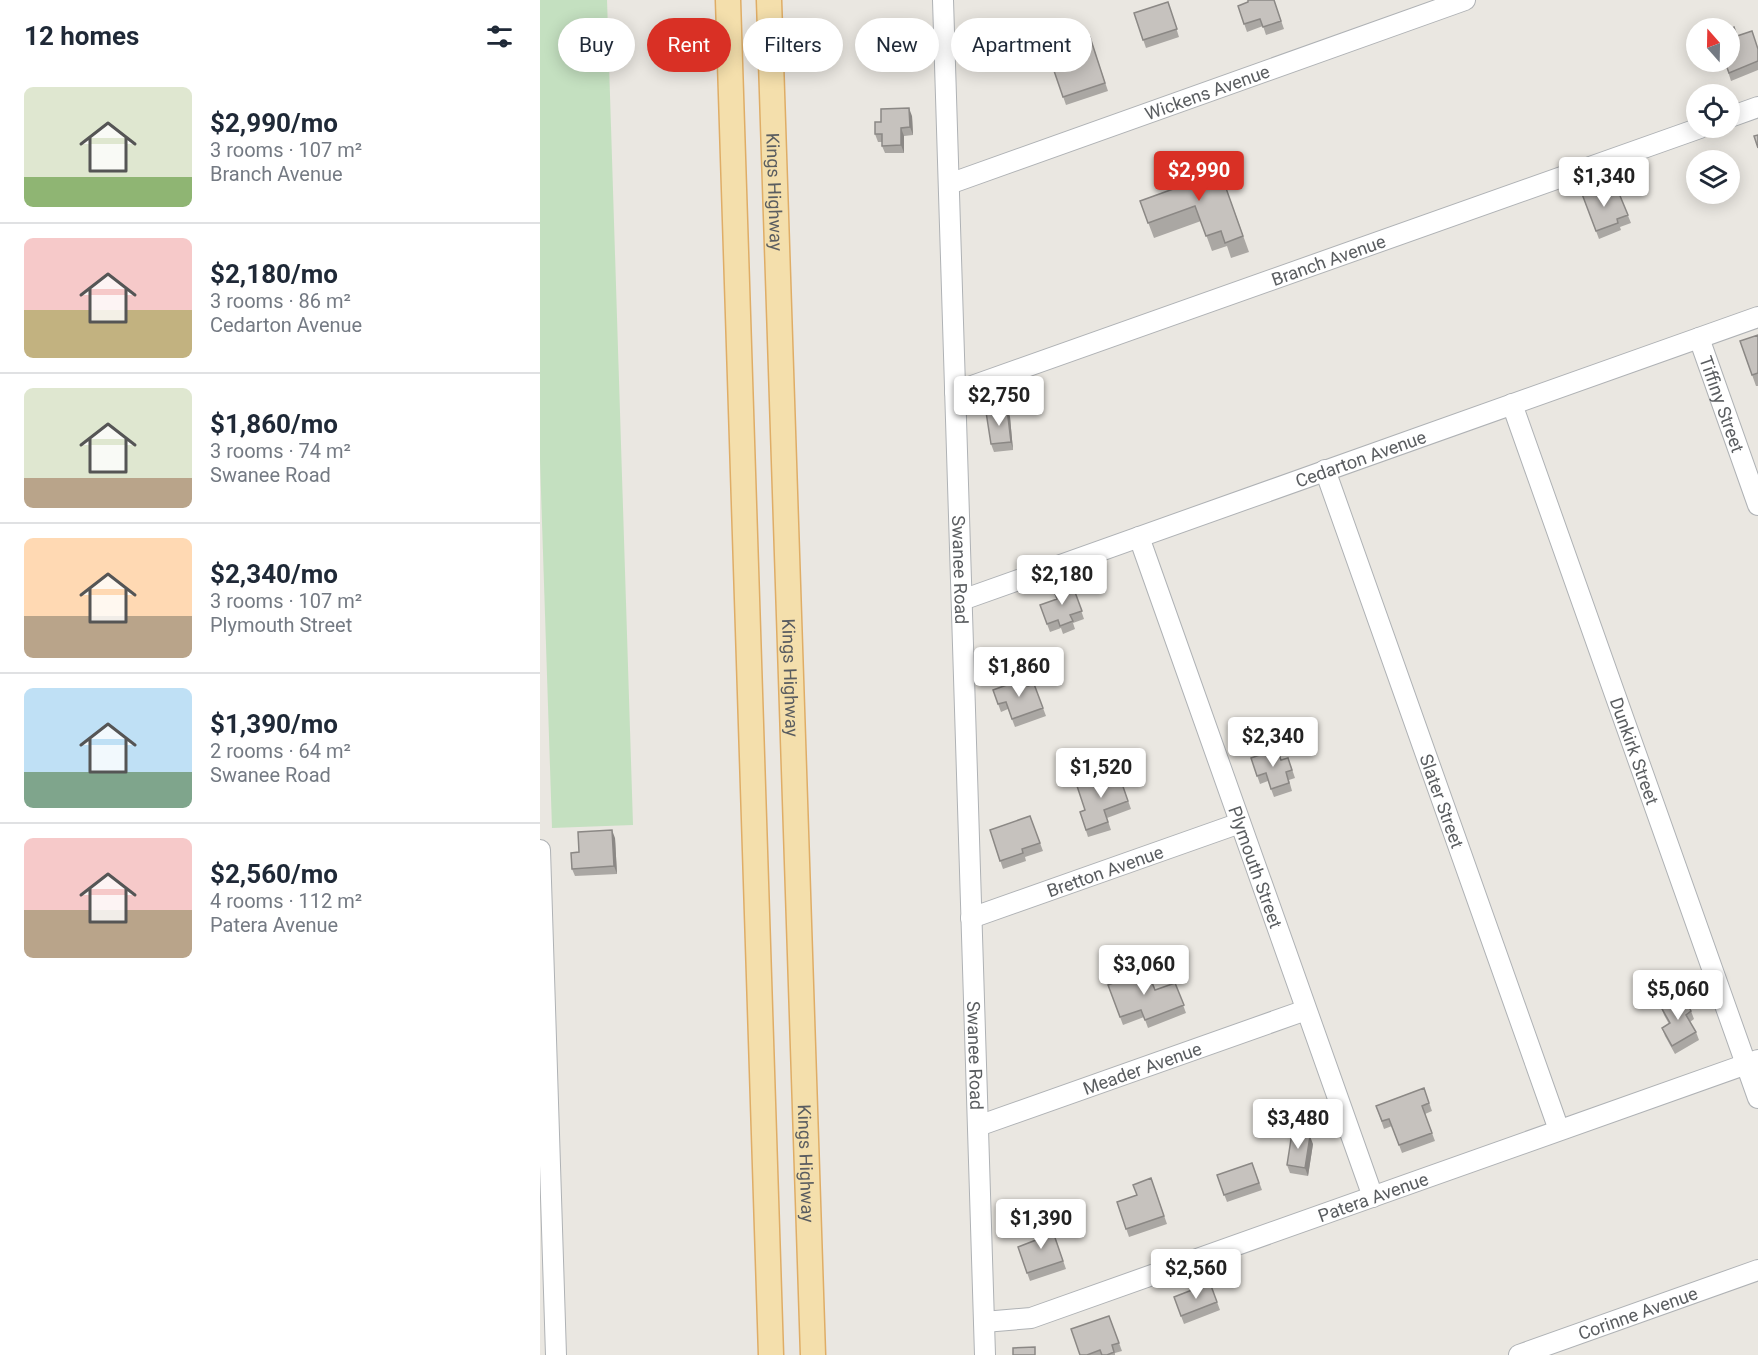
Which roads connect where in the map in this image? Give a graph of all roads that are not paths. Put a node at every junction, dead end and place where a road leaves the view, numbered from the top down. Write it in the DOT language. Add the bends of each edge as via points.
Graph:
graph roads {
  1 [pos="728,0"];
  2 [pos="769,0"];
  3 [pos="943,0"];
  4 [pos="1465,0"];
  5 [pos="1758,107"];
  6 [pos="1740,113"];
  7 [pos="1686,133"];
  8 [pos="949,184"];
  9 [pos="1758,317"];
  10 [pos="1699,338"];
  11 [pos="955,392"];
  12 [pos="1512,404"];
  13 [pos="1325,470"];
  14 [pos="1758,504"];
  15 [pos="1139,537"];
  16 [pos="962,600"];
  17 [pos="1240,823"];
  18 [pos="540,850"];
  19 [pos="971,918"];
  20 [pos="1306,1010"];
  21 [pos="1752,1062"];
  22 [pos="1758,1098"];
  23 [pos="978,1126"];
  24 [pos="1559,1130"];
  25 [pos="1373,1197"];
  26 [pos="1758,1270"];
  27 [pos="984,1322"];
  28 [pos="547,1330"];
  29 [pos="556,1355"];
  30 [pos="771,1355"];
  31 [pos="813,1355"];
  32 [pos="985,1355"];
  33 [pos="1519,1355"];
  1 -- 30 [label="main road"];
  2 -- 31 [label="main road, Kings Highway"];
  3 -- 8 [label="street, Swanee Road"];
  4 -- 8 [label="street, Wickens Avenue"];
  5 -- 6 [label="street"];
  7 -- 11 [label="street, Branch Avenue"];
  8 -- 11 [label="street, Swanee Road"];
  9 -- 10 [label="street, Cedarton Avenue"];
  10 -- 12 [label="street, Cedarton Avenue"];
  10 -- 14 [label="street, Tiffiny Street"];
  11 -- 16 [label="street, Swanee Road"];
  12 -- 13 [label="street, Cedarton Avenue"];
  12 -- 21 [label="street, Dunkirk Street"];
  13 -- 15 [label="street, Cedarton Avenue"];
  13 -- 24 [label="street, Slater Street"];
  15 -- 16 [label="street, Cedarton Avenue"];
  15 -- 17 [label="street, Plymouth Street"];
  16 -- 19 [label="street, Swanee Road"];
  17 -- 19 [label="street, Bretton Avenue"];
  17 -- 20 [label="street, Plymouth Street"];
  18 -- 28 [label="street"];
  19 -- 23 [label="street, Swanee Road"];
  20 -- 23 [label="street, Meader Avenue"];
  20 -- 25 [label="street, Plymouth Street"];
  21 -- 22 [label="street, Dunkirk Street"];
  21 -- 24 [label="street, Patera Avenue"];
  23 -- 27 [label="street, Swanee Road"];
  24 -- 25 [label="street, Patera Avenue"];
  25 -- 27 [label="street, Patera Avenue" via="1031,1318"];
  26 -- 33 [label="street, Corinne Avenue"];
  27 -- 32 [label="street, Swanee Road"];
  28 -- 29 [label="street"];
}
